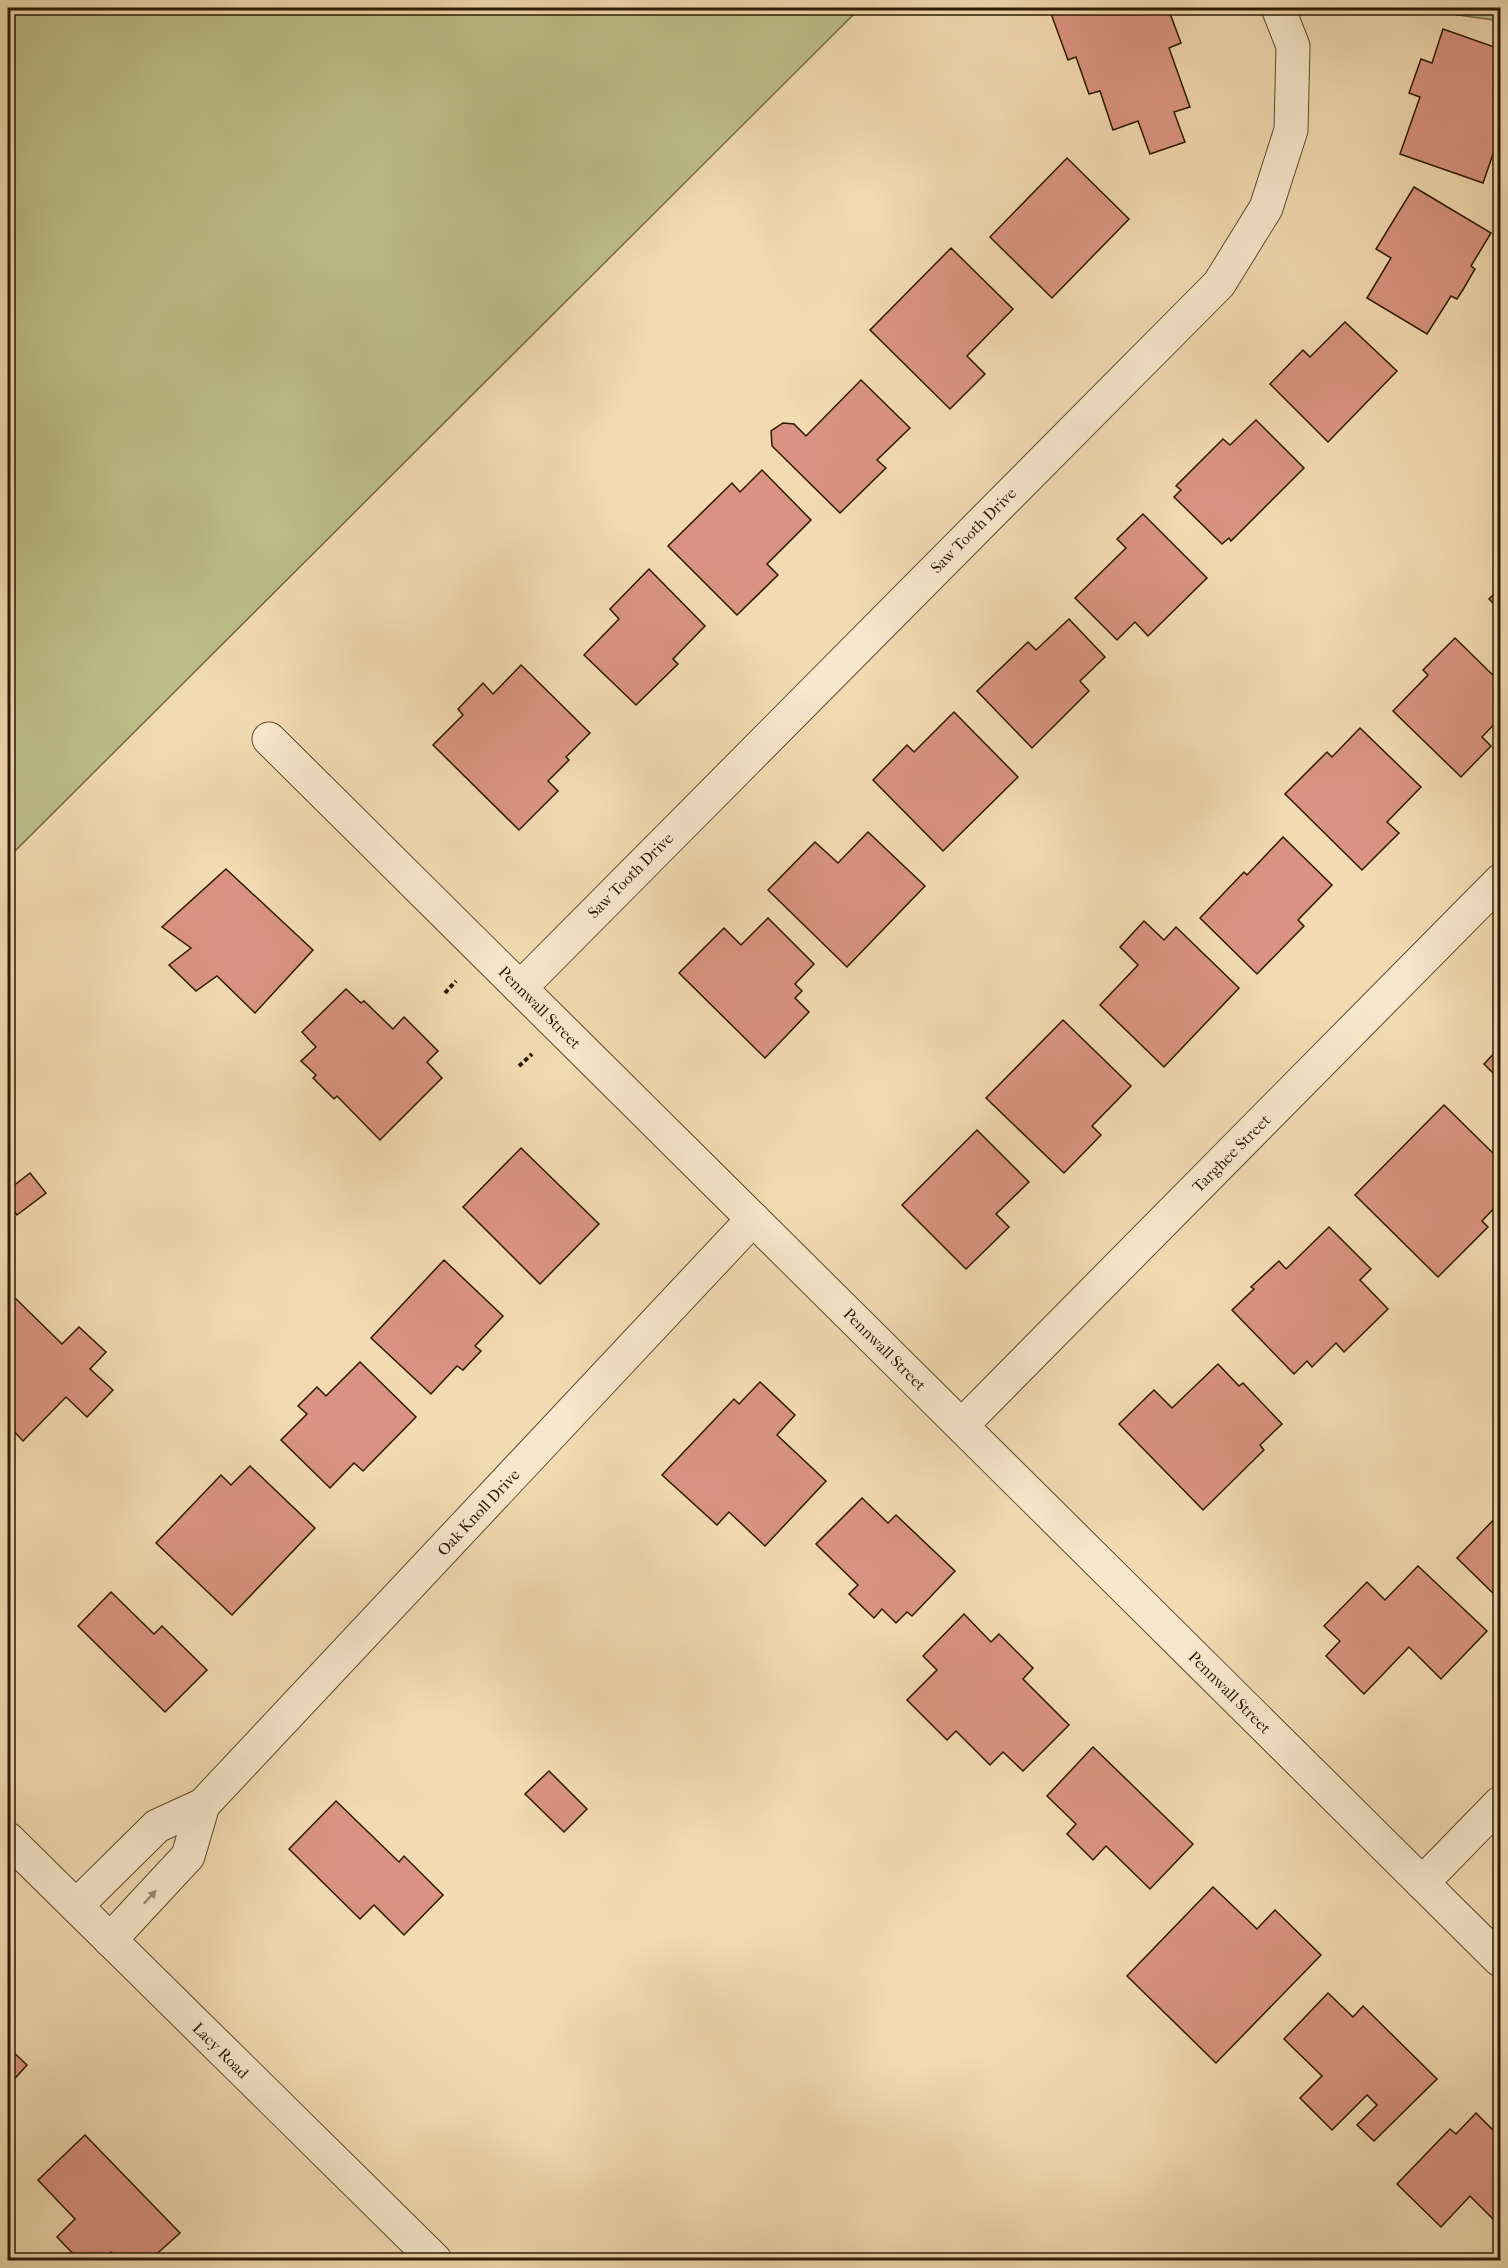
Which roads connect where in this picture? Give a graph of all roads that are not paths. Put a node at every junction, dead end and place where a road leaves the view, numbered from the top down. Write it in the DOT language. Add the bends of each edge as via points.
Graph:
graph roads {
  1 [pos="1278,8"];
  2 [pos="269,739"];
  3 [pos="1500,881"];
  4 [pos="519,987"];
  5 [pos="753,1219"];
  6 [pos="962,1425"];
  7 [pos="1500,1803"];
  8 [pos="203,1805"];
  9 [pos="8,1839"];
  10 [pos="1422,1883"];
  11 [pos="76,1906"];
  12 [pos="110,1940"];
  13 [pos="1500,1960"];
  14 [pos="435,2260"];
  1 -- 4 [label="street, Saw Tooth Drive" via="1293,46 1291,130 1266,208 1218,284"];
  2 -- 4 [label="street, Pennwall Street"];
  3 -- 6 [label="street, Targhee Street"];
  4 -- 5 [label="street, Pennwall Street"];
  5 -- 6 [label="street, Pennwall Street"];
  5 -- 8 [label="street, Oak Knoll Drive"];
  6 -- 10 [label="street, Pennwall Street"];
  7 -- 10 [label="street"];
  8 -- 11 [label="street, Oak Knoll Drive" via="157,1826"];
  12 -- 8 [label="street, Oak Knoll Drive, one-way" via="188,1856"];
  9 -- 11 [label="street, Lacy Road"];
  10 -- 13 [label="street, Pennwall Street"];
  11 -- 12 [label="street, Lacy Road"];
  12 -- 14 [label="street, Lacy Road"];
}
